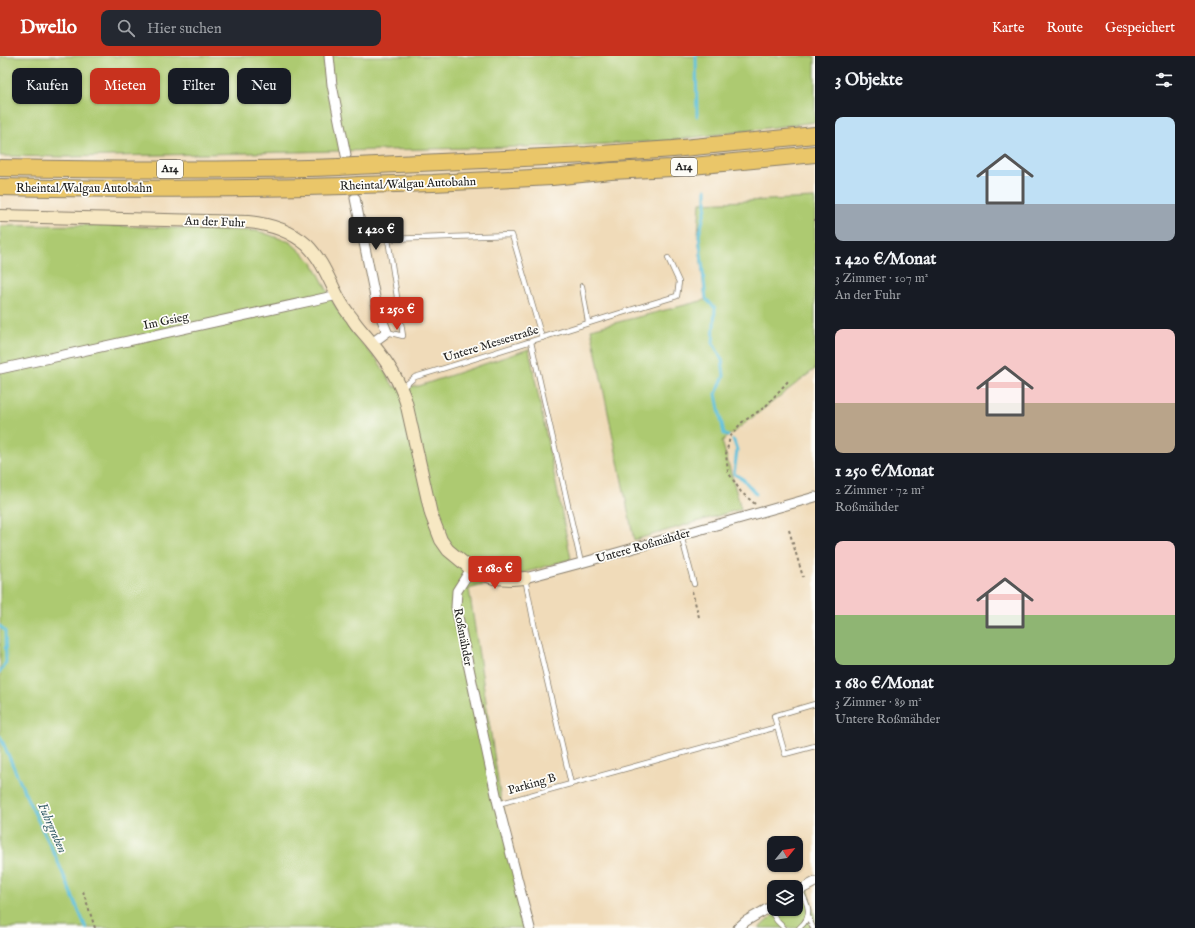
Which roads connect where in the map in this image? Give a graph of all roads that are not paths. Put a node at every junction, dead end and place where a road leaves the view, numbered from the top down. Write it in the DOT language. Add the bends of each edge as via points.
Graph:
graph roads {
  1 [pos="329,56"];
  2 [pos="815,135"];
  3 [pos="815,154"];
  4 [pos="347,163"];
  5 [pos="0,168"];
  6 [pos="0,187"];
  7 [pos="353,190"];
  8 [pos="0,216"];
  9 [pos="668,258"];
  10 [pos="582,286"];
  11 [pos="338,295"];
  12 [pos="588,322"];
  13 [pos="387,332"];
  14 [pos="542,338"];
  15 [pos="531,342"];
  16 [pos="372,343"];
  17 [pos="0,370"];
  18 [pos="402,388"];
  19 [pos="815,497"];
  20 [pos="682,535"];
  21 [pos="581,563"];
  22 [pos="471,569"];
  23 [pos="525,578"];
  24 [pos="694,584"];
  25 [pos="815,704"];
  26 [pos="777,728"];
  27 [pos="815,746"];
  28 [pos="571,784"];
  29 [pos="498,804"];
  30 [pos="815,882"];
  31 [pos="803,888"];
  32 [pos="803,898"];
  33 [pos="767,908"];
  34 [pos="775,916"];
  35 [pos="808,916"];
  36 [pos="530,928"];
  37 [pos="738,928"];
  38 [pos="784,928"];
  39 [pos="799,928"];
  40 [pos="813,928"];
  1 -- 4 [label="street"];
  2 -- 4 [label="highway, Rheintal/Walgau Autobahn / A14" via="586,155"];
  3 -- 7 [label="highway, Rheintal/Walgau Autobahn / A14" via="672,168"];
  4 -- 5 [label="highway, Rheintal/Walgau Autobahn / A14" via="277,169"];
  6 -- 7 [label="highway, Rheintal/Walgau Autobahn / A14"];
  7 -- 13 [label="street" via="377,308"];
  8 -- 11 [label="main road, An der Fuhr" via="248,222 268,225 285,231 308,246 326,271"];
  9 -- 12 [label="lane, Untere Messestraße" via="679,282 677,296"];
  10 -- 12 [label="lane"];
  11 -- 16 [label="main road, An der Fuhr" via="352,319"];
  11 -- 17 [label="street, Im Gsieg"];
  12 -- 14 [label="lane, Untere Messestraße"];
  13 -- 14 [label="lane" via="403,336 388,239 512,235"];
  13 -- 16 [label="street"];
  14 -- 15 [label="lane, Untere Messestraße"];
  15 -- 18 [label="lane, Untere Messestraße" via="415,378"];
  15 -- 21 [label="lane"];
  16 -- 18 [label="main road" via="389,364"];
  18 -- 22 [label="main road" via="434,522 448,550"];
  19 -- 20 [label="street, Untere Roßmähder"];
  20 -- 21 [label="street, Untere Roßmähder"];
  20 -- 24 [label="lane"];
  21 -- 23 [label="street, Untere Roßmähder"];
  22 -- 23 [label="main road, Untere Roßmähder" via="494,578"];
  22 -- 29 [label="street, Roßmähder" via="457,590 456,607"];
  23 -- 28 [label="lane"];
  25 -- 26 [label="lane" via="774,716"];
  26 -- 27 [label="lane" via="785,754"];
  26 -- 28 [label="lane, Parking B"];
  28 -- 29 [label="lane, Parking B"];
  29 -- 36 [label="street, Roßmähder"];
  30 -- 31 [label="street"];
  32 -- 35 [label="lane" via="809,910"];
  33 -- 37 [label="street"];
  34 -- 38 [label="lane"];
  35 -- 39 [label="lane"];
  35 -- 40 [label="lane"];
}
